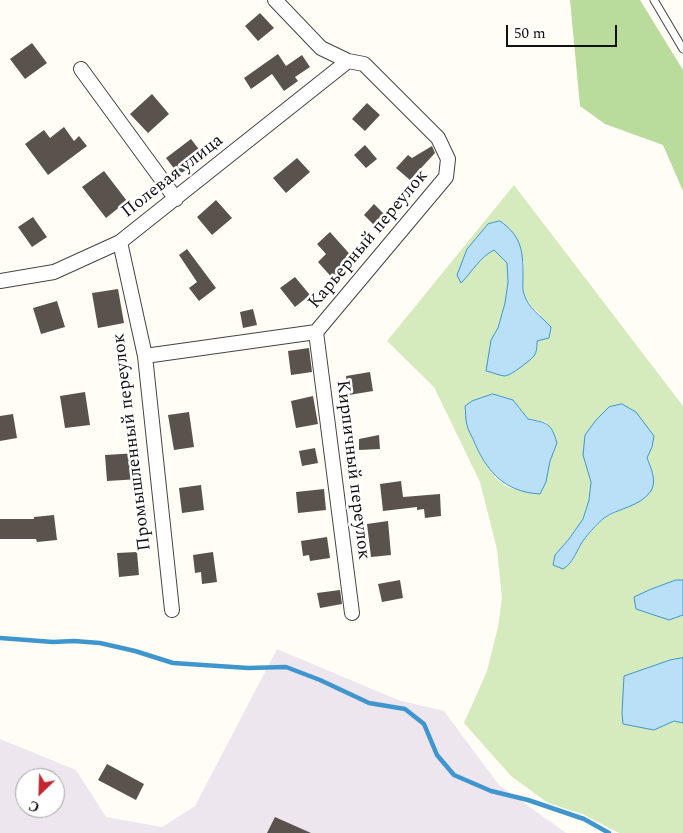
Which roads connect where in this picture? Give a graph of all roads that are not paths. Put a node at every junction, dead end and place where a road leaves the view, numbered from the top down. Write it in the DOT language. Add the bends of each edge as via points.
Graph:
graph roads {
  1 [pos="276,0"];
  2 [pos="654,0"];
  3 [pos="683,49"];
  4 [pos="348,61"];
  5 [pos="81,69"];
  6 [pos="176,199"];
  7 [pos="120,242"];
  8 [pos="0,282"];
  9 [pos="316,332"];
  10 [pos="145,356"];
  11 [pos="172,610"];
  12 [pos="352,612"];
  1 -- 4 [label="street" via="321,48"];
  2 -- 3 [label="lane"];
  4 -- 6 [label="street, Полевая улица"];
  4 -- 9 [label="street, Карьерный переулок" via="364,64 438,138 448,159 446,177"];
  5 -- 6 [label="street"];
  6 -- 7 [label="street, Полевая улица"];
  7 -- 8 [label="street, Полевая улица" via="54,272"];
  7 -- 10 [label="street, Промышленный переулок"];
  9 -- 10 [label="street, Карьерный переулок"];
  9 -- 12 [label="street, Кирпичный переулок"];
  10 -- 11 [label="street, Промышленный переулок"];
}
